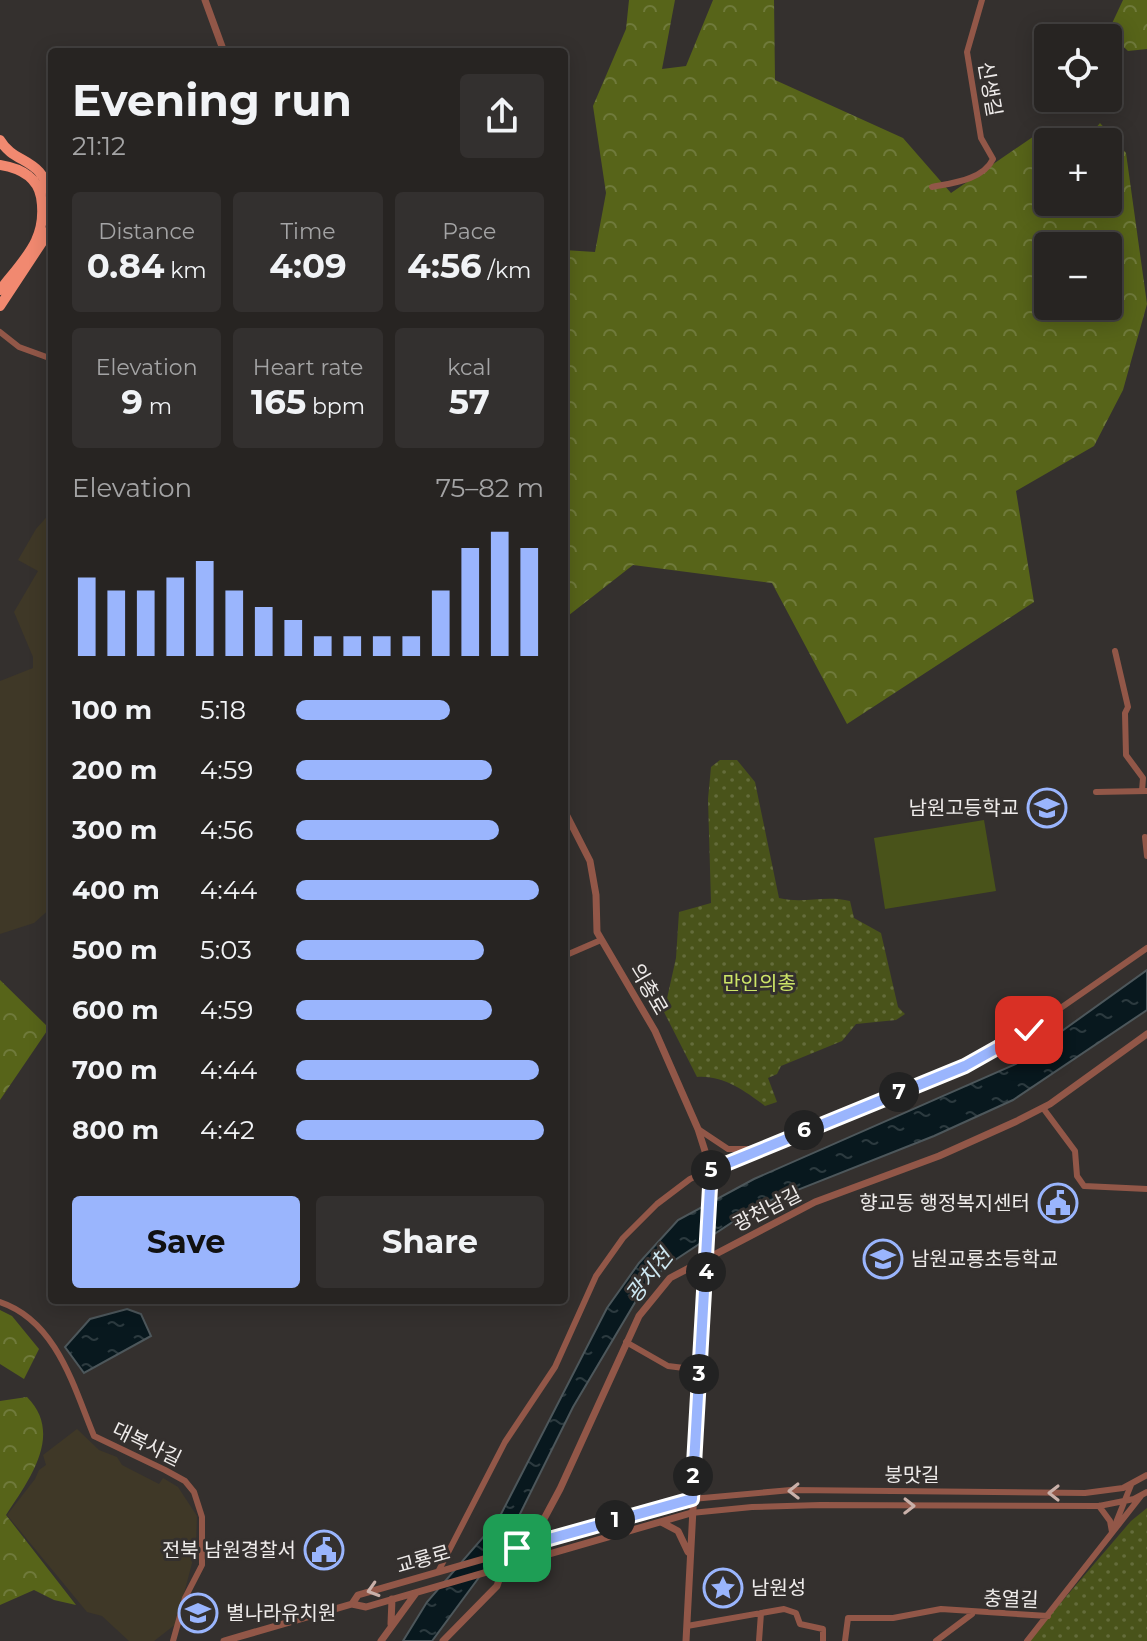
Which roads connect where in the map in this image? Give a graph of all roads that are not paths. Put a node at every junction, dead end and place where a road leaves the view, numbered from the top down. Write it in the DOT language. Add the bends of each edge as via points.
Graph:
graph roads {
  1 [pos="205,0"];
  2 [pos="982,0"];
  3 [pos="223,48"];
  4 [pos="0,140"];
  5 [pos="0,165"];
  6 [pos="48,183"];
  7 [pos="932,187"];
  8 [pos="48,233"];
  9 [pos="0,290"];
  10 [pos="0,306"];
  11 [pos="0,332"];
  12 [pos="48,358"];
  13 [pos="1115,651"];
  14 [pos="1145,791"];
  15 [pos="1096,792"];
  16 [pos="568,818"];
  17 [pos="1145,837"];
  18 [pos="1147,856"];
  19 [pos="601,940"];
  20 [pos="1147,948"];
  21 [pos="568,954"];
  22 [pos="1147,1034"];
  23 [pos="1043,1108"];
  24 [pos="698,1129"];
  25 [pos="758,1149"];
  26 [pos="711,1170"];
  27 [pos="1147,1189"];
  28 [pos="707,1253"];
  29 [pos="0,1302"];
  30 [pos="626,1342"];
  31 [pos="700,1370"];
  32 [pos="1147,1475"];
  33 [pos="1131,1485"];
  34 [pos="1144,1493"];
  35 [pos="692,1499"];
  36 [pos="1124,1501"];
  37 [pos="1099,1506"];
  38 [pos="691,1513"];
  39 [pos="661,1522"];
  40 [pos="1112,1532"];
  41 [pos="530,1545"];
  42 [pos="690,1558"];
  43 [pos="503,1568"];
  44 [pos="439,1570"];
  45 [pos="416,1593"];
  46 [pos="392,1599"];
  47 [pos="352,1604"];
  48 [pos="761,1613"];
  49 [pos="972,1614"];
  50 [pos="1048,1616"];
  51 [pos="687,1626"];
  52 [pos="389,1630"];
  53 [pos="948,1632"];
  54 [pos="252,1637"];
  55 [pos="173,1641"];
  56 [pos="224,1641"];
  57 [pos="381,1641"];
  58 [pos="443,1641"];
  59 [pos="686,1641"];
  60 [pos="759,1641"];
  61 [pos="823,1641"];
  62 [pos="845,1641"];
  63 [pos="936,1641"];
  64 [pos="955,1641"];
  65 [pos="1027,1641"];
  1 -- 3 [label="street"];
  2 -- 7 [label="street, 신생길" via="967,52 981,138 993,159 974,175"];
  4 -- 6 [label="highway"];
  5 -- 9 [label="highway" via="20,169 39,186 45,217 40,235"];
  8 -- 10 [label="highway"];
  11 -- 12 [label="street" via="19,347"];
  13 -- 14 [label="street" via="1128,707 1126,755 1143,778"];
  14 -- 15 [label="street"];
  16 -- 19 [label="street, 의총로" via="590,861"];
  17 -- 18 [label="street"];
  19 -- 21 [label="street"];
  19 -- 24 [label="street, 의총로" via="655,1031"];
  20 -- 25 [label="street" via="1029,1030 972,1062"];
  22 -- 23 [label="street, 광천남길"];
  23 -- 27 [label="street" via="1075,1151 1077,1176 1084,1186"];
  23 -- 28 [label="street, 광천남길" via="939,1156 815,1202"];
  24 -- 25 [label="street" via="728,1149"];
  24 -- 26 [label="street, 의총로"];
  25 -- 26 [label="street"];
  26 -- 28 [label="street, 의총로"];
  26 -- 44 [label="street" via="666,1195 608,1258 585,1295 555,1367 505,1442"];
  28 -- 30 [label="street, 광천남길" via="653,1295"];
  28 -- 31 [label="street"];
  29 -- 55 [label="street, 대복사길" via="44,1332 79,1390 94,1436 185,1481 194,1492 202,1517 202,1565 185,1598"];
  30 -- 31 [label="street" via="668,1366"];
  30 -- 41 [label="street, 광천남길"];
  31 -- 35 [label="street"];
  32 -- 33 [label="street, 붕맛길"];
  33 -- 35 [label="street, 붕맛길, one-way" via="1085,1493 791,1490"];
  33 -- 36 [label="street, 붕맛길"];
  34 -- 36 [label="street, 붕맛길"];
  34 -- 40 [label="street, 붕맛길"];
  35 -- 38 [label="street"];
  35 -- 41 [label="street, 교룡로"];
  36 -- 37 [label="street, 붕맛길"];
  36 -- 40 [label="street, 붕맛길"];
  38 -- 37 [label="street, 붕맛길, one-way" via="820,1505"];
  37 -- 40 [label="street"];
  38 -- 39 [label="street, 교룡로"];
  38 -- 42 [label="street"];
  39 -- 42 [label="street" via="682,1536"];
  39 -- 43 [label="street, 교룡로"];
  40 -- 50 [label="street, 붕맛길"];
  41 -- 44 [label="street, 교룡로"];
  42 -- 51 [label="street"];
  43 -- 45 [label="street, 교룡로"];
  43 -- 58 [label="street" via="497,1586"];
  44 -- 47 [label="street, 교룡로, one-way" via="358,1595"];
  45 -- 46 [label="street, 교룡로"];
  45 -- 52 [label="street"];
  46 -- 47 [label="street, 교룡로" via="366,1607"];
  46 -- 52 [label="street"];
  47 -- 54 [label="street, 교룡로"];
  48 -- 51 [label="street"];
  48 -- 60 [label="street"];
  48 -- 61 [label="street" via="792,1611 800,1624 823,1629"];
  49 -- 50 [label="street, 충열길"];
  49 -- 53 [label="street"];
  49 -- 62 [label="street, 충열길" via="941,1609 904,1617 848,1618"];
  50 -- 65 [label="street, 붕맛길"];
  51 -- 59 [label="street"];
  52 -- 57 [label="street"];
  53 -- 63 [label="street"];
  53 -- 64 [label="street"];
  54 -- 56 [label="street, 교룡로"];
}
